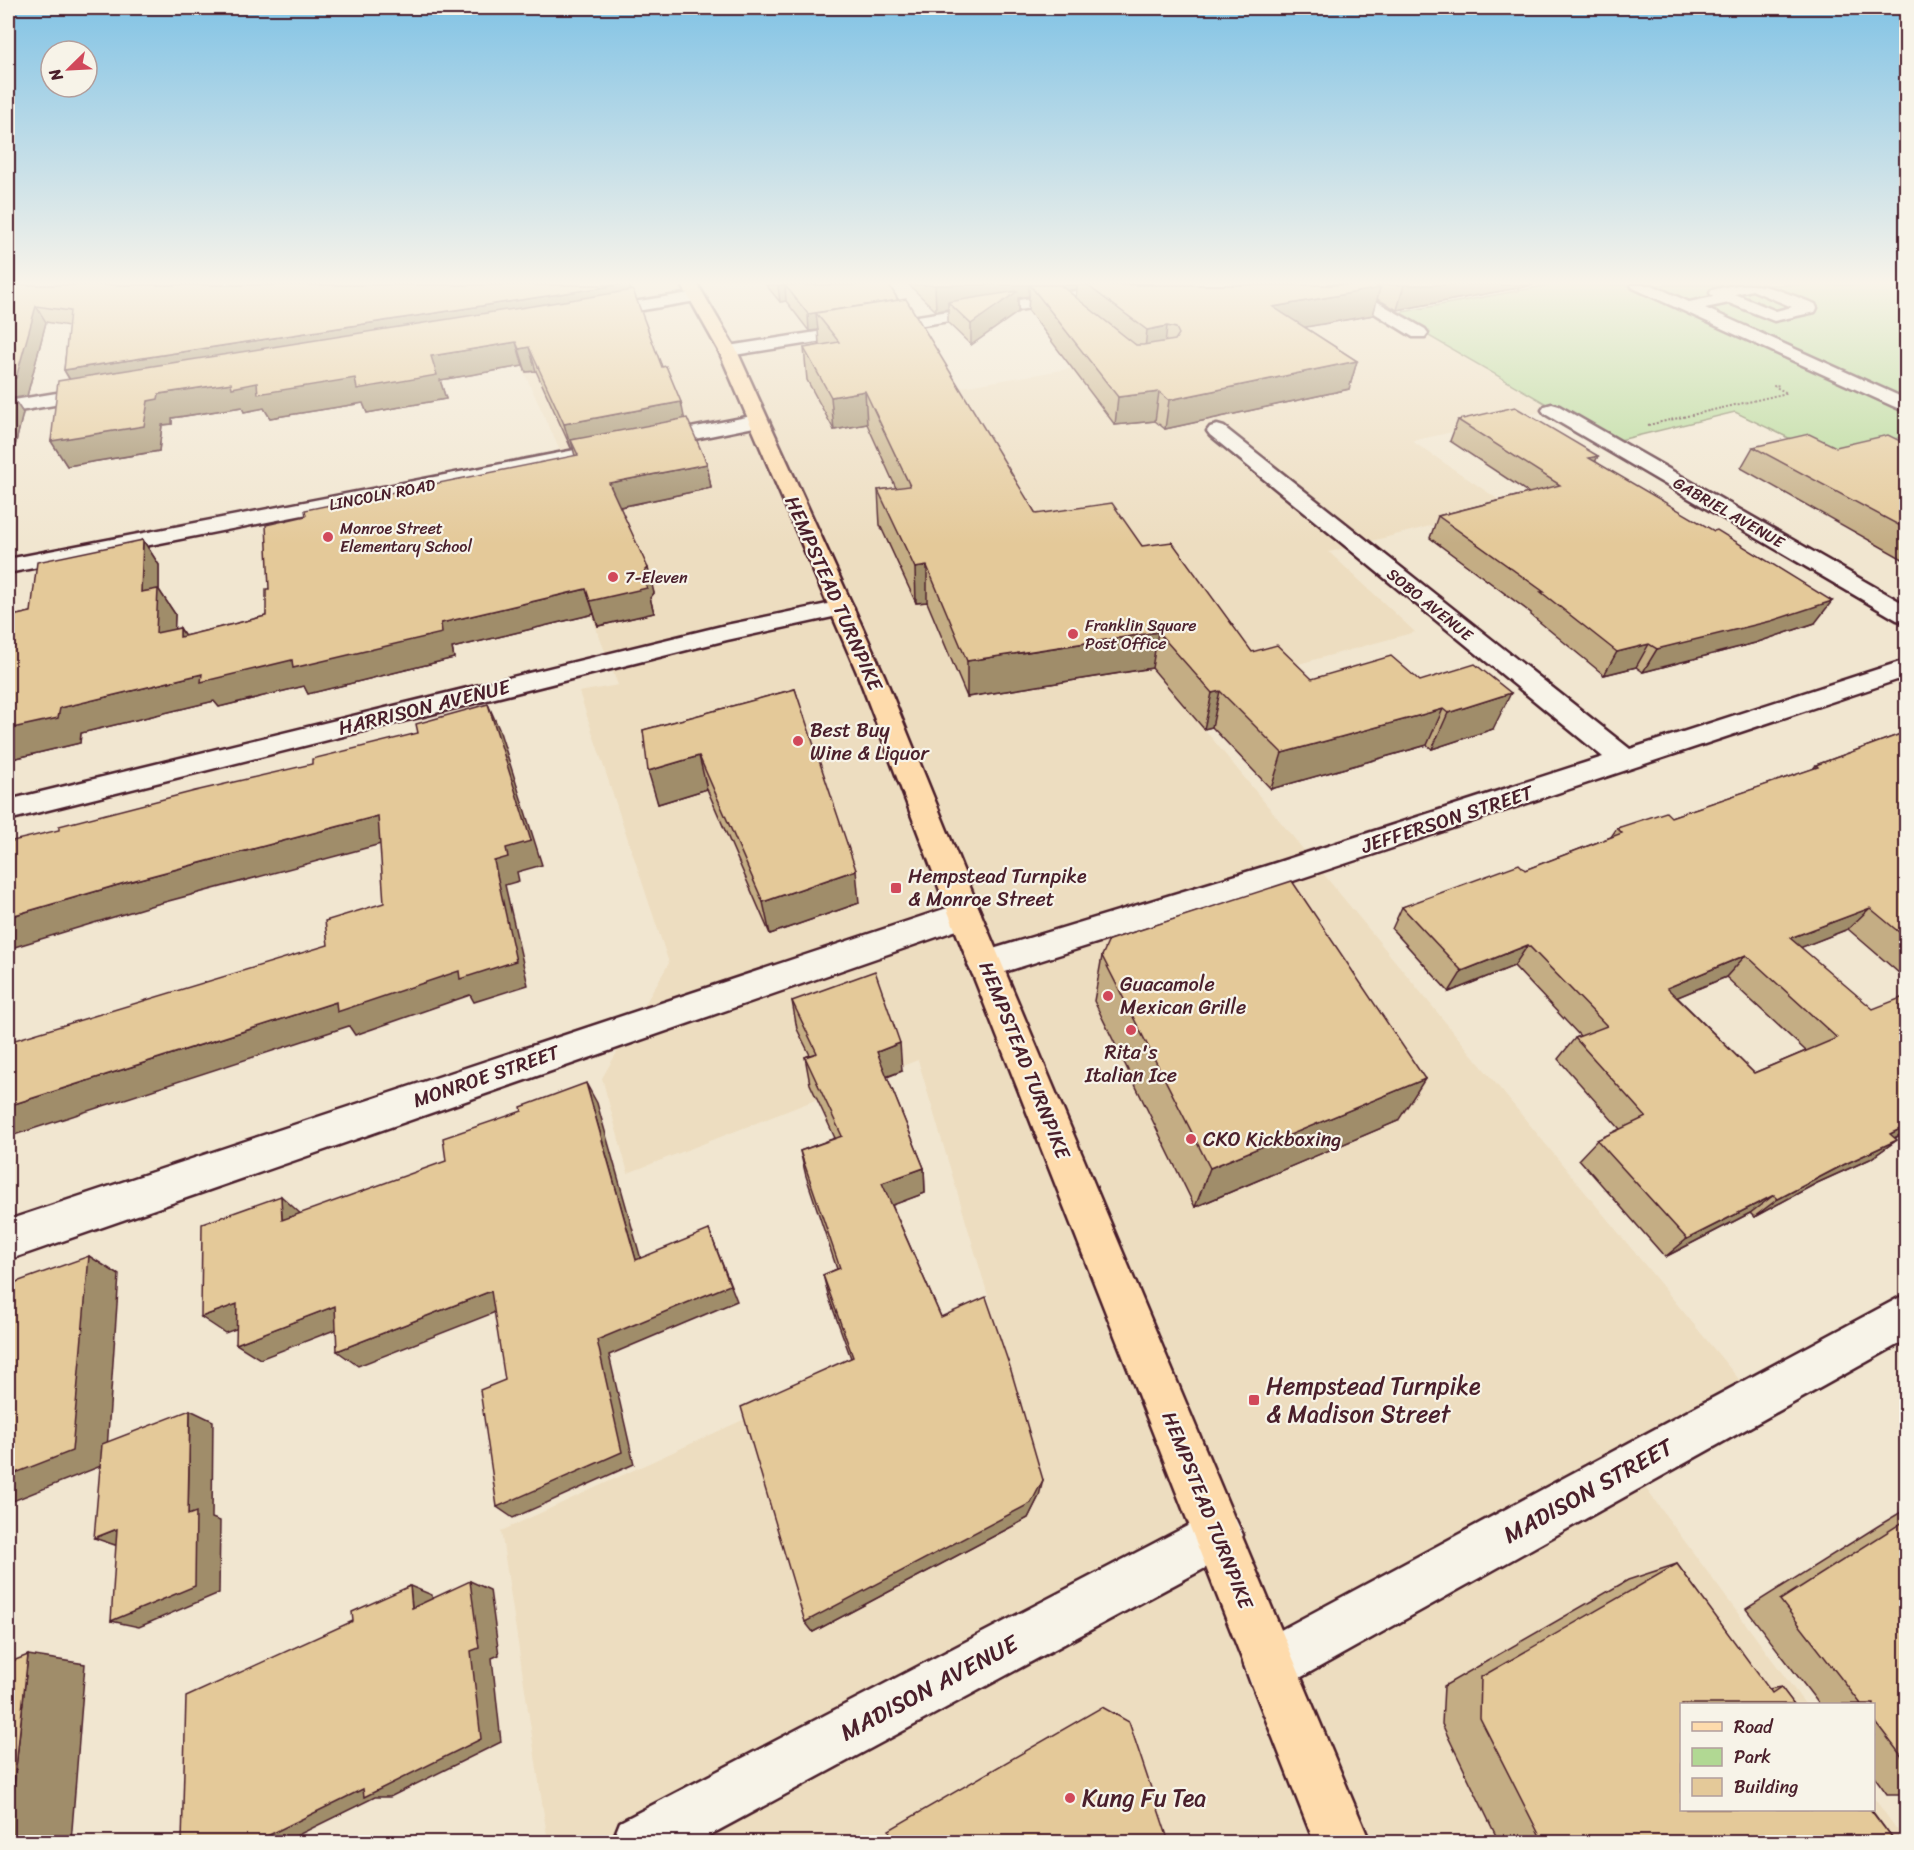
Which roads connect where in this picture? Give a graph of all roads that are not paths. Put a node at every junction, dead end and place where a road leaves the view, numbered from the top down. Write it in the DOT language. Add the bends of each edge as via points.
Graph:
graph roads {
  1 [pos="736,371"];
  2 [pos="1832,371"];
  3 [pos="113,390"];
  4 [pos="1906,406"];
  5 [pos="8,407"];
  6 [pos="1552,410"];
  7 [pos="757,421"];
  8 [pos="1227,439"];
  9 [pos="8,566"];
  10 [pos="842,608"];
  11 [pos="1906,615"];
  12 [pos="1906,668"];
  13 [pos="1625,760"];
  14 [pos="8,810"];
  15 [pos="965,914"];
  16 [pos="985,965"];
  17 [pos="8,1240"];
  18 [pos="1906,1316"];
  19 [pos="1218,1535"];
  20 [pos="1270,1665"];
  21 [pos="640,1842"];
  22 [pos="1342,1842"];
  1 -- 7 [label="main road, HEMPSTEAD TURNPIKE"];
  2 -- 4 [label="street"];
  3 -- 5 [label="street"];
  6 -- 11 [label="street, GABRIEL AVENUE"];
  7 -- 9 [label="street, LINCOLN ROAD"];
  7 -- 10 [label="main road, HEMPSTEAD TURNPIKE"];
  8 -- 13 [label="street, SOBO AVENUE"];
  10 -- 14 [label="street, HARRISON AVENUE" via="726,633"];
  10 -- 15 [label="main road, HEMPSTEAD TURNPIKE"];
  12 -- 13 [label="street, JEFFERSON STREET"];
  13 -- 16 [label="street, JEFFERSON STREET" via="1273,876"];
  15 -- 16 [label="main road, HEMPSTEAD TURNPIKE"];
  15 -- 17 [label="street, MONROE STREET"];
  16 -- 19 [label="main road, HEMPSTEAD TURNPIKE"];
  18 -- 20 [label="street, MADISON STREET"];
  19 -- 20 [label="main road, HEMPSTEAD TURNPIKE"];
  19 -- 21 [label="street, MADISON AVENUE"];
  20 -- 22 [label="main road, HEMPSTEAD TURNPIKE"];
}
